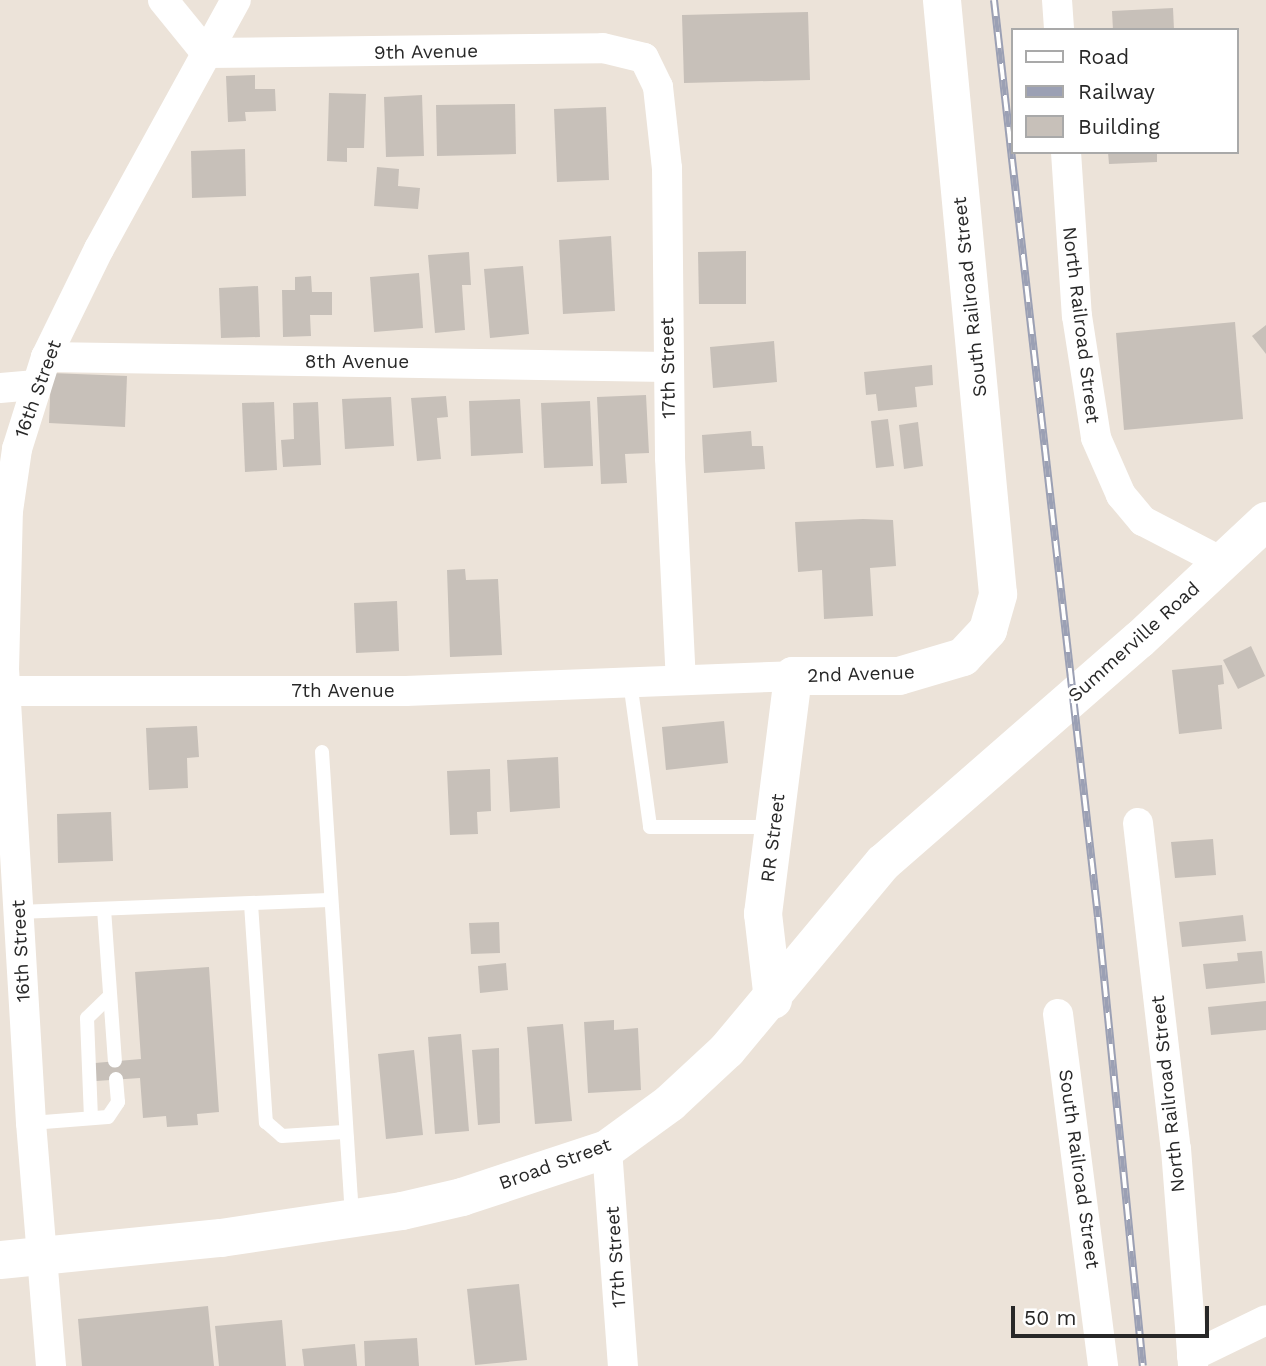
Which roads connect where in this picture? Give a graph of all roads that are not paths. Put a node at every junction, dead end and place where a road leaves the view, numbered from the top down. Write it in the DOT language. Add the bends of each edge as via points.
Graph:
graph roads {
  1 [pos="163,0"];
  2 [pos="236,0"];
  3 [pos="942,0"];
  4 [pos="1058,0"];
  5 [pos="1059,28"];
  6 [pos="206,53"];
  7 [pos="644,58"];
  8 [pos="1066,154"];
  9 [pos="46,357"];
  10 [pos="667,367"];
  11 [pos="36,385"];
  12 [pos="0,388"];
  13 [pos="1266,521"];
  14 [pos="1222,562"];
  15 [pos="998,594"];
  16 [pos="793,676"];
  17 [pos="3,678"];
  18 [pos="681,680"];
  19 [pos="630,682"];
  20 [pos="322,752"];
  21 [pos="1000,760"];
  22 [pos="1138,823"];
  23 [pos="774,827"];
  24 [pos="330,900"];
  25 [pos="251,904"];
  26 [pos="104,909"];
  27 [pos="18,912"];
  28 [pos="110,996"];
  29 [pos="773,1000"];
  30 [pos="1058,1014"];
  31 [pos="115,1061"];
  32 [pos="116,1079"];
  33 [pos="91,1118"];
  34 [pos="30,1123"];
  35 [pos="344,1132"];
  36 [pos="607,1149"];
  37 [pos="352,1219"];
  38 [pos="44,1258"];
  39 [pos="0,1260"];
  40 [pos="1266,1320"];
  41 [pos="1192,1361"];
  42 [pos="51,1366"];
  43 [pos="623,1366"];
  44 [pos="1103,1366"];
  1 -- 6 [label="street"];
  2 -- 6 [label="street, 16th Street"];
  3 -- 15 [label="main road, South Railroad Street"];
  4 -- 5 [label="street"];
  6 -- 7 [label="street, 9th Avenue" via="603,48"];
  6 -- 9 [label="street, 16th Street"];
  7 -- 10 [label="street, 17th Street" via="658,87 667,168"];
  8 -- 14 [label="street, North Railroad Street" via="1077,316 1096,438 1121,495 1143,521"];
  9 -- 10 [label="street, 8th Avenue"];
  9 -- 11 [label="street, 16th Street"];
  10 -- 18 [label="street, 17th Street"];
  11 -- 12 [label="street"];
  11 -- 17 [label="street, 16th Street" via="17,449 8,511"];
  13 -- 14 [label="main road, Summerville Road"];
  14 -- 21 [label="main road, Summerville Road"];
  15 -- 16 [label="main road, 2nd Avenue" via="988,630 963,657 900,676"];
  16 -- 18 [label="street, 2nd Avenue"];
  16 -- 23 [label="main road, RR Street"];
  17 -- 19 [label="street, 7th Avenue" via="406,691"];
  17 -- 27 [label="street, 16th Street"];
  18 -- 19 [label="street, 7th Avenue"];
  19 -- 23 [label="lane" via="650,827"];
  20 -- 24 [label="lane"];
  21 -- 29 [label="main road, Broad Street" via="883,863"];
  22 -- 41 [label="street, North Railroad Street" via="1175,1135"];
  23 -- 29 [label="main road, RR Street" via="763,914"];
  24 -- 25 [label="lane"];
  24 -- 35 [label="lane"];
  25 -- 26 [label="lane"];
  25 -- 35 [label="lane" via="266,1122 282,1136"];
  26 -- 27 [label="lane"];
  26 -- 28 [label="lane"];
  27 -- 34 [label="street, 16th Street"];
  28 -- 31 [label="lane"];
  28 -- 33 [label="lane" via="87,1018"];
  29 -- 36 [label="main road, Broad Street" via="670,1103"];
  30 -- 44 [label="street, South Railroad Street"];
  32 -- 33 [label="lane" via="118,1102 108,1117"];
  33 -- 34 [label="lane"];
  34 -- 38 [label="street, 16th Street"];
  35 -- 37 [label="lane"];
  36 -- 37 [label="main road, Broad Street" via="462,1197"];
  36 -- 43 [label="street, 17th Street"];
  37 -- 38 [label="main road, Broad Street"];
  38 -- 39 [label="main road, Broad Street"];
  38 -- 42 [label="street, 16th Street"];
  40 -- 41 [label="street"];
}
